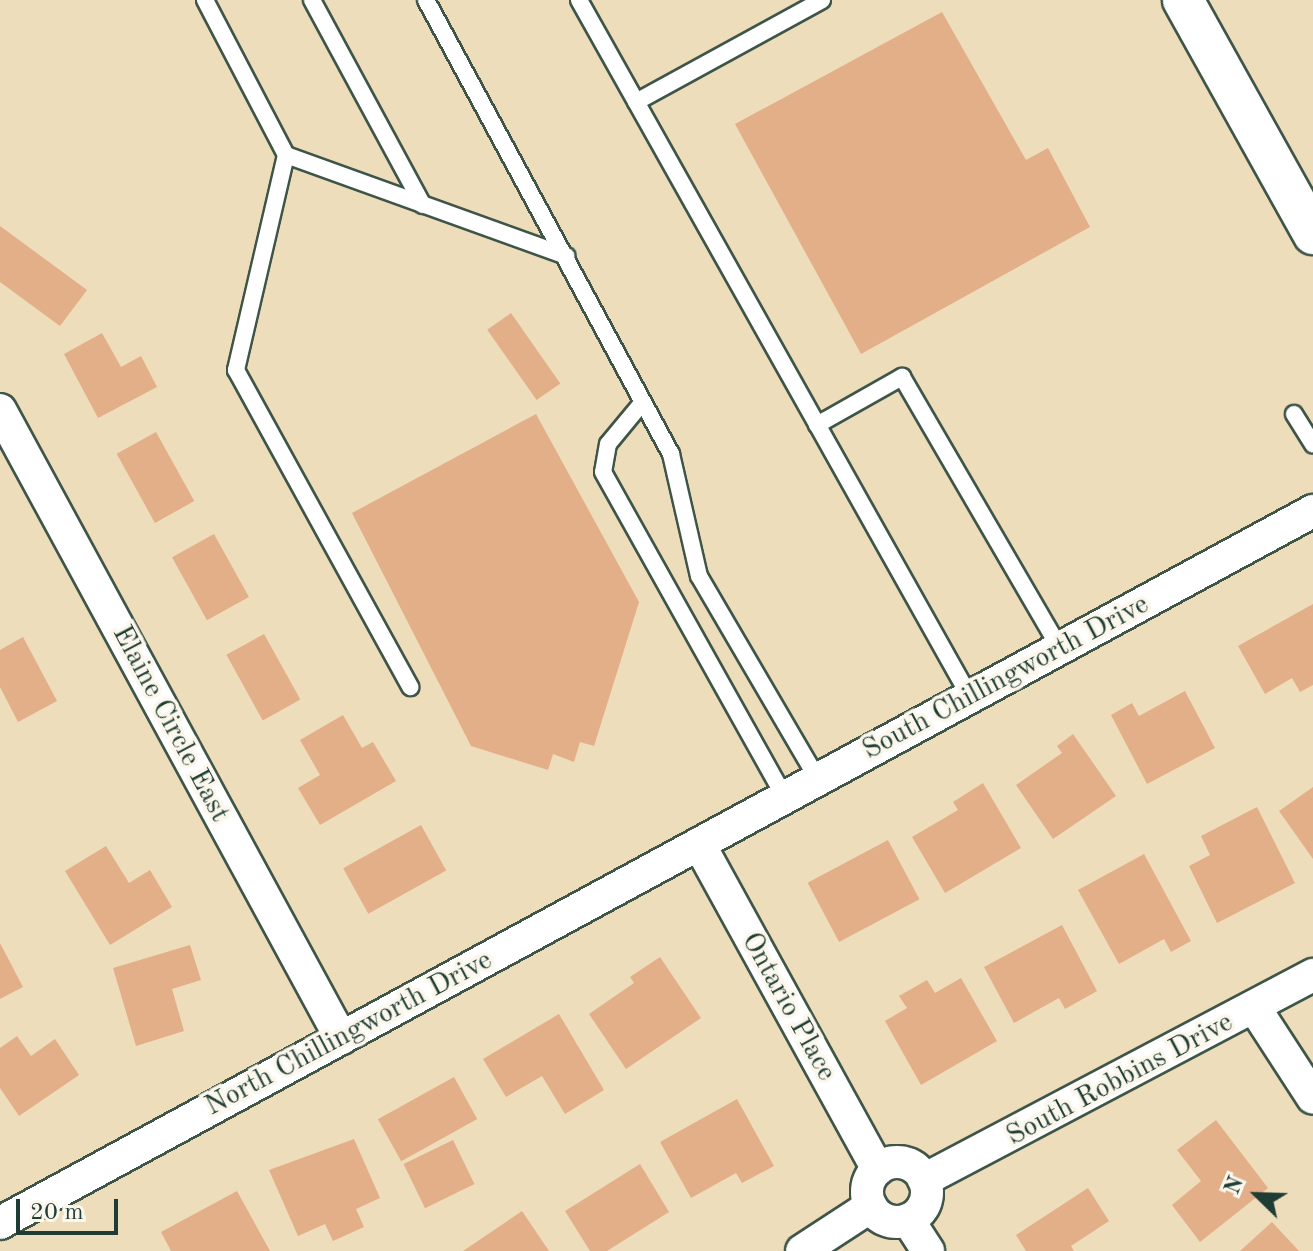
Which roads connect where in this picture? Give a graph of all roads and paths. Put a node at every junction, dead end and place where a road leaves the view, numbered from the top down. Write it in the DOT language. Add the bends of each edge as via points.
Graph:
graph roads {
  1 [pos="205,0"];
  2 [pos="312,0"];
  3 [pos="426,0"];
  4 [pos="579,0"];
  5 [pos="822,0"];
  6 [pos="1183,0"];
  7 [pos="636,102"];
  8 [pos="286,155"];
  9 [pos="423,205"];
  10 [pos="1313,234"];
  11 [pos="566,256"];
  12 [pos="642,403"];
  13 [pos="0,410"];
  14 [pos="1294,414"];
  15 [pos="817,425"];
  16 [pos="1313,444"];
  17 [pos="1313,511"];
  18 [pos="1060,649"];
  19 [pos="410,687"];
  20 [pos="970,697"];
  21 [pos="818,780"];
  22 [pos="785,798"];
  23 [pos="699,844"];
  24 [pos="1313,975"];
  25 [pos="1254,1007"];
  26 [pos="341,1038"];
  27 [pos="1313,1098"];
  28 [pos="878,1169"];
  29 [pos="924,1180"];
  30 [pos="871,1206"];
  31 [pos="908,1220"];
  32 [pos="0,1223"];
  33 [pos="802,1251"];
  34 [pos="928,1251"];
  1 -- 8 [label="lane"];
  2 -- 9 [label="lane"];
  3 -- 11 [label="lane"];
  4 -- 7 [label="lane"];
  5 -- 7 [label="lane"];
  6 -- 10 [label="street"];
  7 -- 15 [label="lane"];
  8 -- 9 [label="lane"];
  8 -- 19 [label="lane" via="236,370"];
  9 -- 11 [label="lane"];
  11 -- 12 [label="lane"];
  12 -- 21 [label="lane" via="671,454 699,576"];
  12 -- 22 [label="lane" via="608,444 603,472"];
  13 -- 26 [label="street, Elaine Circle East"];
  14 -- 16 [label="lane"];
  15 -- 18 [label="lane" via="902,377"];
  15 -- 20 [label="lane"];
  17 -- 18 [label="street, South Chillingworth Drive"];
  18 -- 20 [label="street, South Chillingworth Drive"];
  20 -- 21 [label="street, South Chillingworth Drive"];
  21 -- 22 [label="street, South Chillingworth Drive"];
  22 -- 23 [label="street, South Chillingworth Drive"];
  23 -- 26 [label="street, North Chillingworth Drive"];
  23 -- 28 [label="street, Ontario Place"];
  24 -- 25 [label="street, South Robbins Drive"];
  25 -- 27 [label="street"];
  25 -- 29 [label="street, South Robbins Drive"];
  26 -- 32 [label="street, North Chillingworth Drive"];
  28 -- 29 [label="street" via="908,1164"];
  28 -- 30 [label="street" via="869,1184"];
  29 -- 31 [label="street" via="925,1205"];
  30 -- 31 [label="street" via="882,1218"];
  30 -- 33 [label="street"];
  31 -- 34 [label="street"];
}
